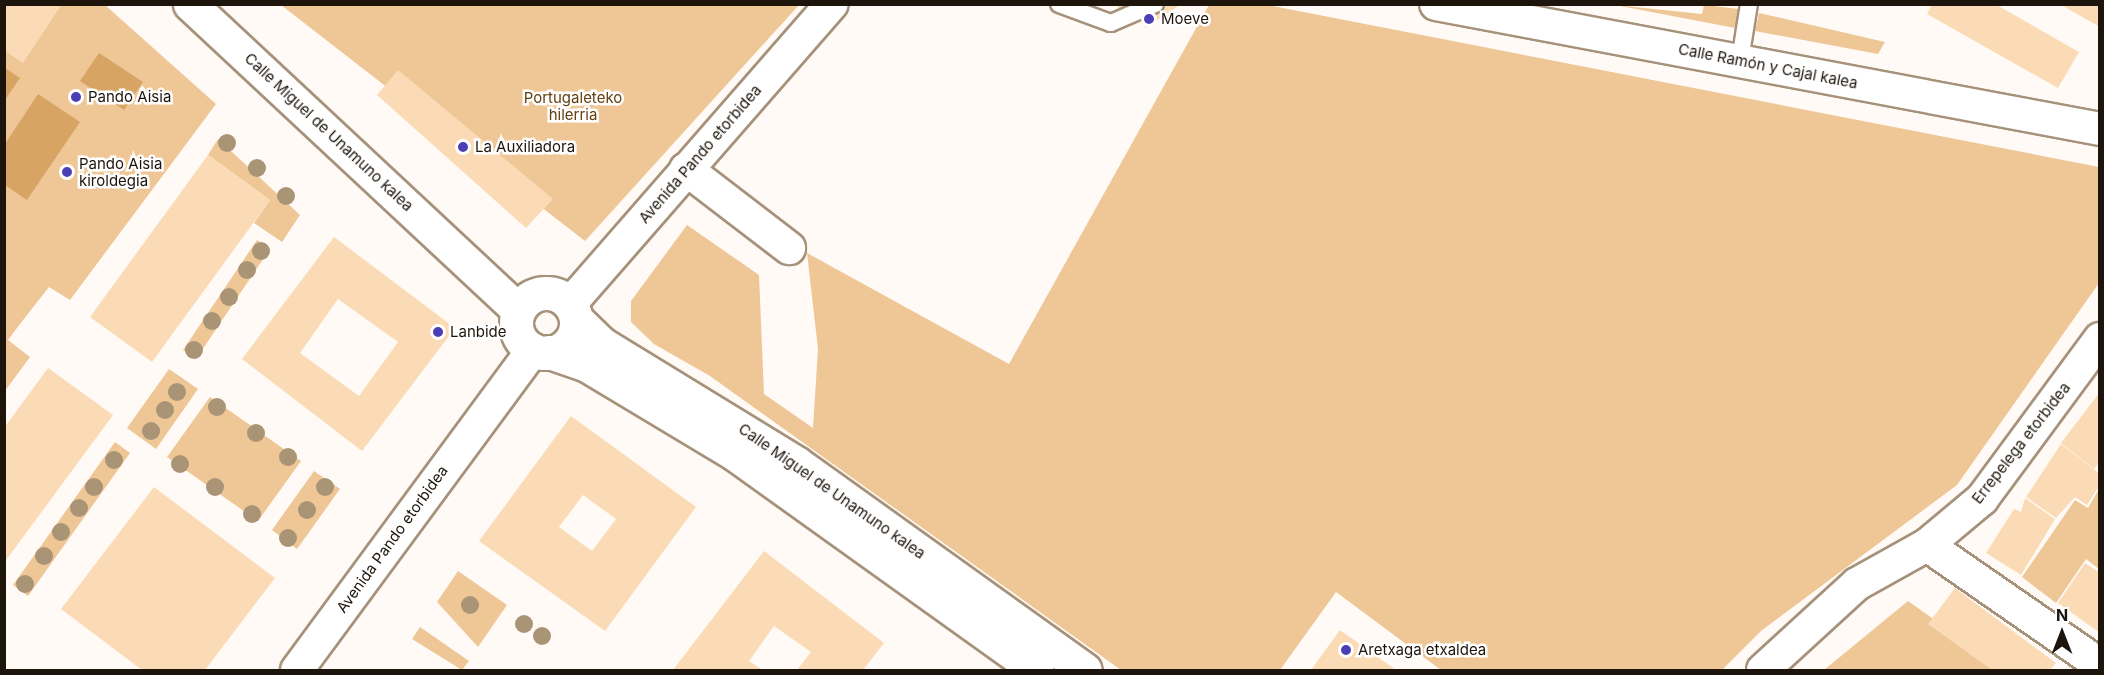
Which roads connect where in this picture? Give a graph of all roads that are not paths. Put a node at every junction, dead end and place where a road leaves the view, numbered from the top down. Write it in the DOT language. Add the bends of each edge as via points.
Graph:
graph roads {
  1 [pos="190,4"];
  2 [pos="832,4"];
  3 [pos="1059,4"];
  4 [pos="1155,4"];
  5 [pos="1436,4"];
  6 [pos="1749,4"];
  7 [pos="1740,60"];
  8 [pos="2100,129"];
  9 [pos="686,169"];
  10 [pos="789,248"];
  11 [pos="573,312"];
  12 [pos="530,330"];
  13 [pos="2096,352"];
  14 [pos="1927,545"];
  15 [pos="2100,665"];
  16 [pos="297,670"];
  17 [pos="1037,670"];
  18 [pos="1085,670"];
  19 [pos="1763,670"];
  1 -- 12 [label="street, Calle Miguel de Unamuno kalea" via="468,260"];
  2 -- 9 [label="street, Avenida Pando etorbidea"];
  3 -- 4 [label="lane" via="1110,23"];
  5 -- 7 [label="street, Calle Ramón y Cajal kalea"];
  6 -- 7 [label="lane"];
  7 -- 8 [label="street, Calle Ramón y Cajal kalea"];
  9 -- 10 [label="street"];
  9 -- 11 [label="street, Avenida Pando etorbidea"];
  11 -- 12 [label="street" via="573,335"];
  11 -- 12 [label="street, Calle Miguel de Unamuno kalea" via="542,293"];
  11 -- 18 [label="street, Calle Miguel de Unamuno kalea" via="602,344 796,463"];
  12 -- 16 [label="street, Avenida Pando etorbidea" via="487,408"];
  12 -- 17 [label="street, Calle Miguel de Unamuno kalea" via="735,454"];
  13 -- 14 [label="street, Errepelega etorbidea" via="1982,499"];
  14 -- 15 [label="street"];
  14 -- 19 [label="street, Errepelega etorbidea" via="1857,585"];
}
